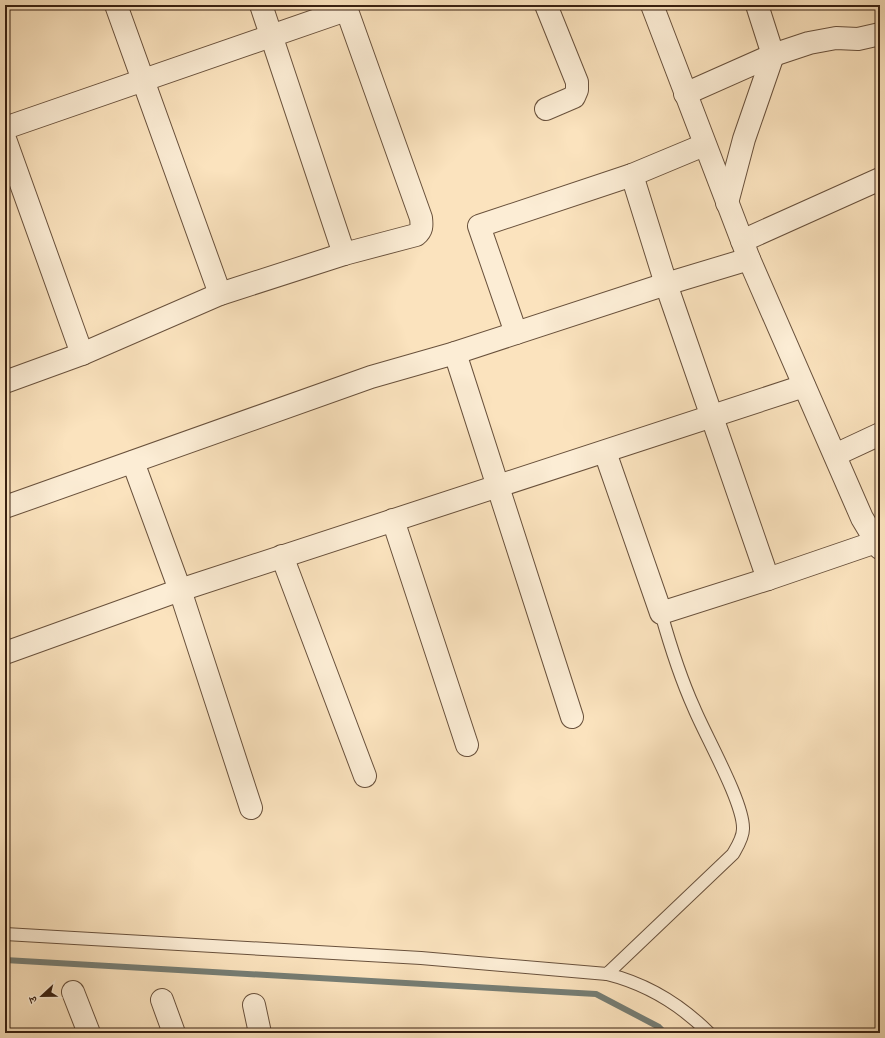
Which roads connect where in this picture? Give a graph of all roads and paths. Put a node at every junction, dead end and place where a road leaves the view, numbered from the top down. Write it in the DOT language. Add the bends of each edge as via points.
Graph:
graph roads {
  1 [pos="116,5"];
  2 [pos="261,5"];
  3 [pos="546,5"];
  4 [pos="652,5"];
  5 [pos="757,5"];
  6 [pos="345,7"];
  7 [pos="272,34"];
  8 [pos="880,34"];
  9 [pos="773,55"];
  10 [pos="144,79"];
  11 [pos="685,94"];
  12 [pos="546,110"];
  13 [pos="5,128"];
  14 [pos="5,139"];
  15 [pos="704,145"];
  16 [pos="632,175"];
  17 [pos="880,179"];
  18 [pos="727,203"];
  19 [pos="746,250"];
  20 [pos="344,254"];
  21 [pos="666,284"];
  22 [pos="220,294"];
  23 [pos="516,333"];
  24 [pos="455,353"];
  25 [pos="82,354"];
  26 [pos="5,382"];
  27 [pos="804,386"];
  28 [pos="712,416"];
  29 [pos="880,434"];
  30 [pos="605,452"];
  31 [pos="835,455"];
  32 [pos="133,462"];
  33 [pos="499,487"];
  34 [pos="5,507"];
  35 [pos="393,520"];
  36 [pos="878,545"];
  37 [pos="282,556"];
  38 [pos="768,579"];
  39 [pos="180,590"];
  40 [pos="661,613"];
  41 [pos="5,653"];
  42 [pos="572,717"];
  43 [pos="467,745"];
  44 [pos="365,776"];
  45 [pos="251,808"];
  46 [pos="5,934"];
  47 [pos="607,974"];
  48 [pos="73,992"];
  49 [pos="162,1000"];
  50 [pos="254,1005"];
  51 [pos="89,1033"];
  52 [pos="174,1033"];
  53 [pos="260,1033"];
  54 [pos="709,1033"];
  1 -- 10 [label="street"];
  2 -- 7 [label="street"];
  3 -- 12 [label="street" via="577,82 574,97"];
  4 -- 11 [label="street"];
  5 -- 9 [label="street"];
  6 -- 7 [label="street"];
  6 -- 20 [label="street" via="422,226 416,235"];
  7 -- 10 [label="street"];
  7 -- 20 [label="street"];
  8 -- 9 [label="street" via="858,39 824,39"];
  9 -- 11 [label="street"];
  9 -- 18 [label="street" via="744,139"];
  10 -- 13 [label="street"];
  10 -- 22 [label="street"];
  11 -- 15 [label="street"];
  14 -- 25 [label="street"];
  15 -- 16 [label="street"];
  15 -- 18 [label="street"];
  16 -- 21 [label="street"];
  16 -- 23 [label="street" via="479,226"];
  17 -- 19 [label="street"];
  18 -- 19 [label="street"];
  19 -- 21 [label="street"];
  19 -- 27 [label="street"];
  20 -- 22 [label="street"];
  21 -- 23 [label="street"];
  21 -- 28 [label="street"];
  22 -- 25 [label="street"];
  23 -- 24 [label="street"];
  24 -- 32 [label="street" via="371,377"];
  24 -- 33 [label="street"];
  25 -- 26 [label="street"];
  27 -- 28 [label="street"];
  27 -- 31 [label="street"];
  28 -- 30 [label="street"];
  28 -- 38 [label="street"];
  29 -- 31 [label="street"];
  30 -- 33 [label="street"];
  30 -- 40 [label="street"];
  31 -- 36 [label="street" via="862,518"];
  32 -- 34 [label="street"];
  32 -- 39 [label="street"];
  33 -- 35 [label="street"];
  33 -- 42 [label="street"];
  35 -- 37 [label="street"];
  35 -- 43 [label="street"];
  36 -- 38 [label="street"];
  37 -- 39 [label="street"];
  37 -- 44 [label="street"];
  38 -- 40 [label="street"];
  39 -- 41 [label="street"];
  39 -- 45 [label="street"];
  40 -- 47 [label="lane" via="684,684 733,794 743,829 740,843 733,854"];
  46 -- 47 [label="lane" via="421,958"];
  47 -- 54 [label="lane" via="659,994 680,1007"];
  48 -- 51 [label="street"];
  49 -- 52 [label="street"];
  50 -- 53 [label="street"];
}
